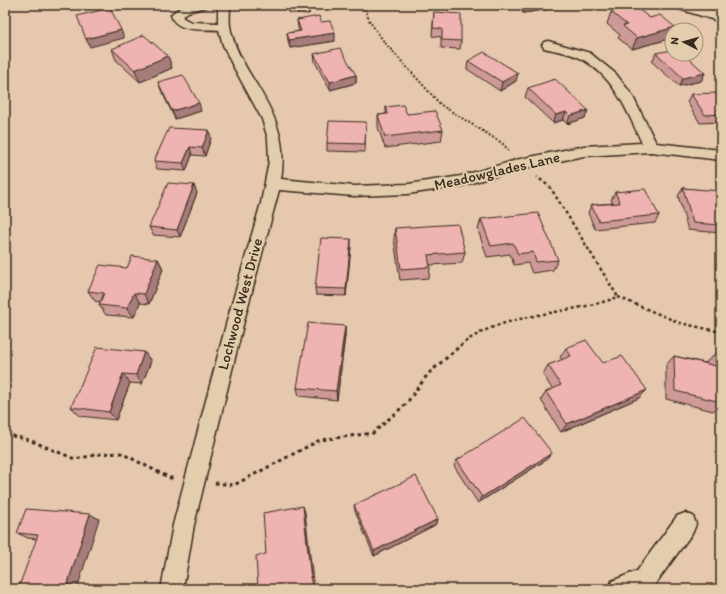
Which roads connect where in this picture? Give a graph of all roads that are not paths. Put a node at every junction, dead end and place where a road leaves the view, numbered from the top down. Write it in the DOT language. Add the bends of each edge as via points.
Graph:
graph roads {
  1 [pos="202,5"];
  2 [pos="224,5"];
  3 [pos="680,5"];
  4 [pos="709,5"];
  5 [pos="721,9"];
  6 [pos="721,18"];
  7 [pos="224,27"];
  8 [pos="548,45"];
  9 [pos="651,147"];
  10 [pos="721,155"];
  11 [pos="272,184"];
  12 [pos="685,524"];
  13 [pos="172,589"];
  14 [pos="620,589"];
  1 -- 7 [label="street" via="180,12 177,15 178,20 189,25"];
  2 -- 7 [label="street, Lochwood West Drive"];
  3 -- 6 [label="street"];
  4 -- 5 [label="street"];
  7 -- 11 [label="street, Lochwood West Drive" via="234,57 270,120 276,160"];
  8 -- 9 [label="street" via="586,56 612,77 626,95"];
  9 -- 10 [label="street, Meadowglades Lane"];
  9 -- 11 [label="street, Meadowglades Lane" via="584,152 520,164 461,181 408,189 342,191"];
  11 -- 13 [label="street, Lochwood West Drive" via="183,528"];
  12 -- 14 [label="street" via="645,579"];
}
